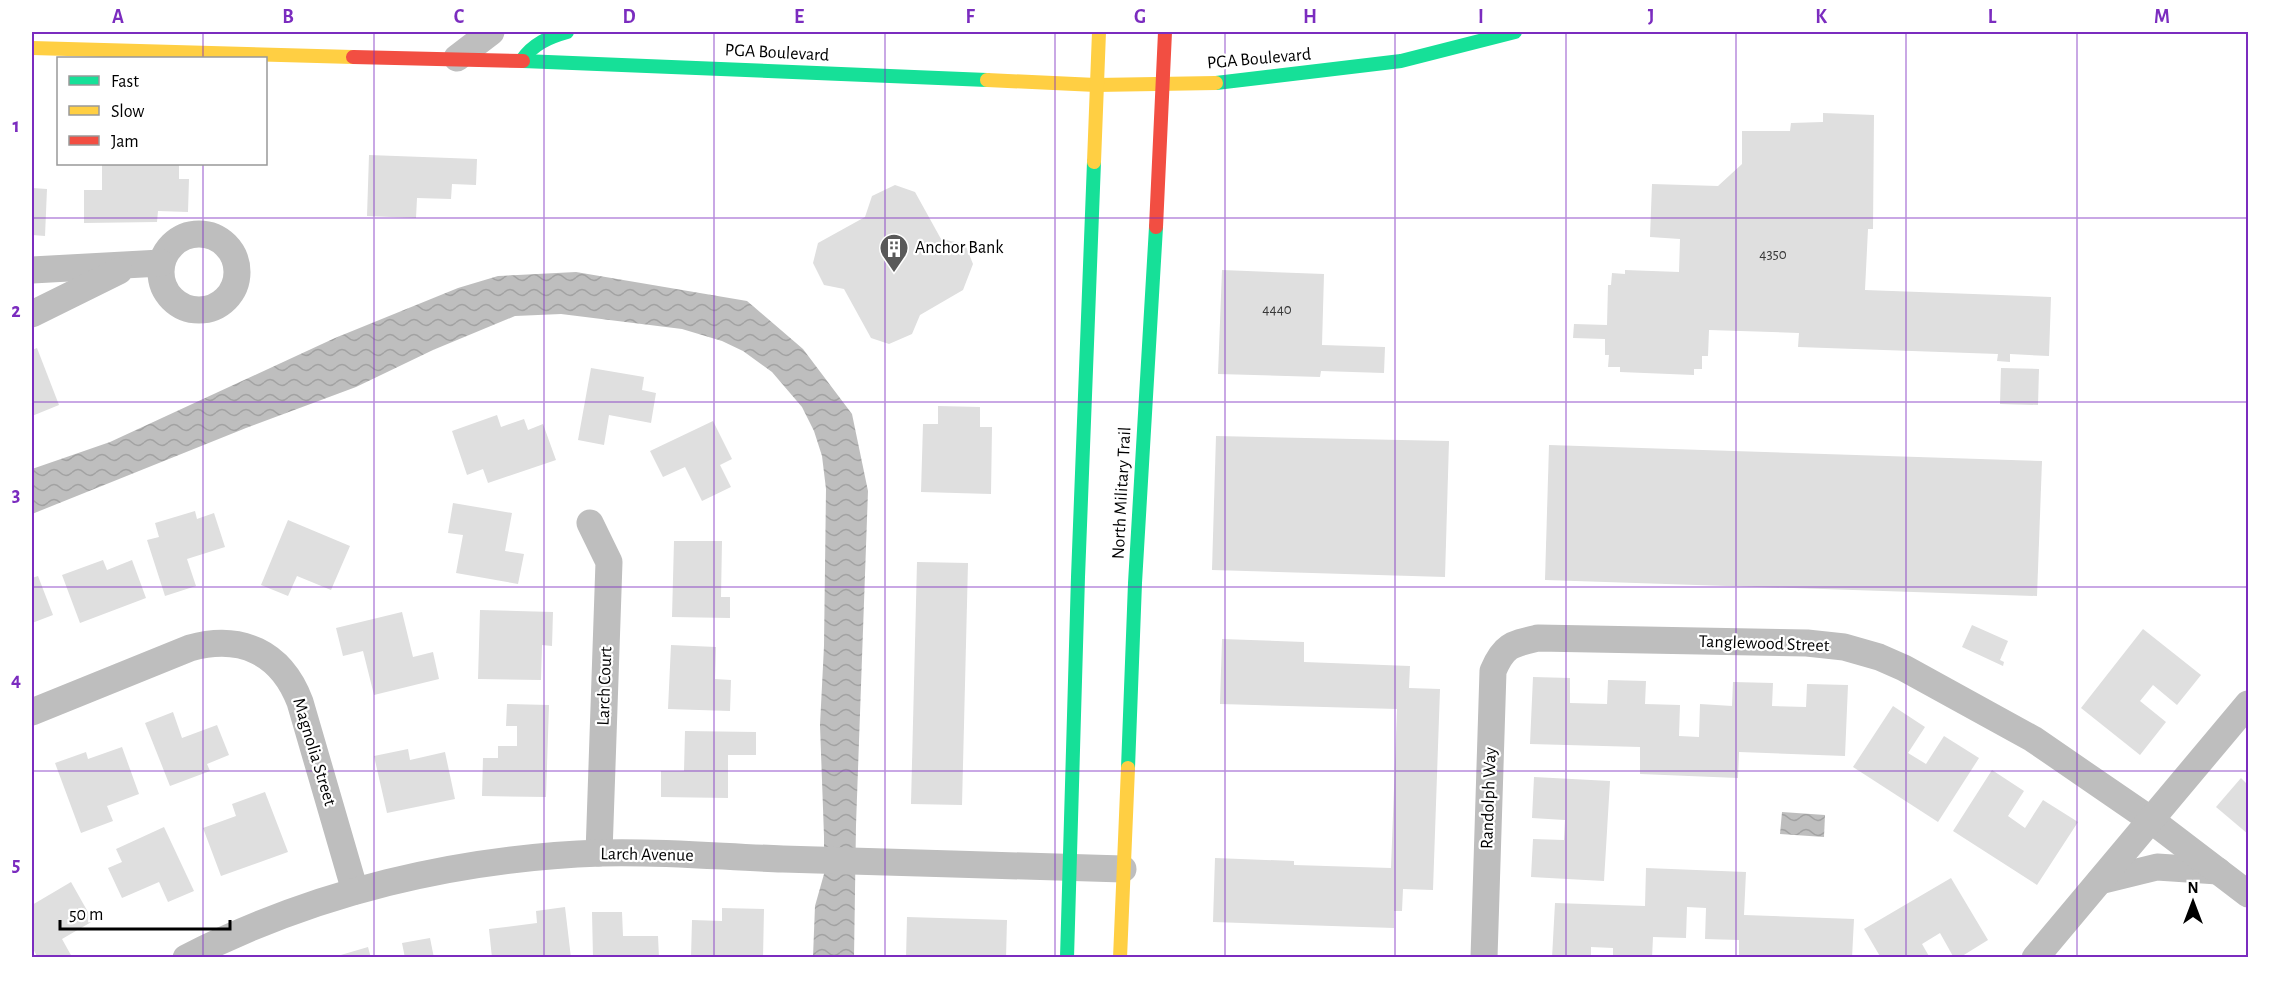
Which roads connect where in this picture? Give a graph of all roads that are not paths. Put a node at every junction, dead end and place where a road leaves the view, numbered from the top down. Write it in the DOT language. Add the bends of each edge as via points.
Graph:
graph roads {
  1 [pos="491,32"];
  2 [pos="567,32"];
  3 [pos="1099,32"];
  4 [pos="1165,32"];
  5 [pos="1515,32"];
  6 [pos="32,48"];
  7 [pos="457,58"];
  8 [pos="522,60"];
  9 [pos="1164,84"];
  10 [pos="1096,85"];
  11 [pos="161,263"];
  12 [pos="131,265"];
  13 [pos="32,270"];
  14 [pos="32,314"];
  15 [pos="590,523"];
  16 [pos="1512,644"];
  17 [pos="2248,704"];
  18 [pos="32,712"];
  19 [pos="2151,820"];
  20 [pos="599,853"];
  21 [pos="1071,867"];
  22 [pos="1123,869"];
  23 [pos="2218,871"];
  24 [pos="2100,880"];
  25 [pos="355,891"];
  26 [pos="2248,894"];
  27 [pos="186,957"];
  28 [pos="1068,957"];
  29 [pos="1120,957"];
  30 [pos="1484,957"];
  31 [pos="2035,957"];
  1 -- 7 [label="street"];
  2 -- 8 [label="main road" via="552,36"];
  3 -- 10 [label="main road"];
  4 -- 9 [label="main road, North Military Trail"];
  5 -- 9 [label="main road, PGA Boulevard" via="1401,61 1231,83"];
  6 -- 7 [label="main road, PGA Boulevard"];
  7 -- 8 [label="main road, PGA Boulevard"];
  8 -- 10 [label="main road, PGA Boulevard"];
  9 -- 10 [label="main road, PGA Boulevard"];
  9 -- 22 [label="main road, North Military Trail" via="1135,572"];
  10 -- 21 [label="main road"];
  11 -- 12 [label="street"];
  12 -- 13 [label="street"];
  12 -- 14 [label="street"];
  15 -- 20 [label="street, Larch Court" via="609,562"];
  16 -- 19 [label="street, Tanglewood Street" via="1538,638 1844,647 1904,668 2033,739"];
  16 -- 30 [label="street, Randolph Way" via="1499,656 1493,671"];
  17 -- 19 [label="street"];
  18 -- 25 [label="street, Magnolia Street" via="207,643 223,642 263,653 286,674 300,702"];
  19 -- 23 [label="street, Tanglewood Street"];
  19 -- 24 [label="street"];
  20 -- 21 [label="street, Larch Avenue"];
  20 -- 25 [label="street, Larch Avenue" via="451,868"];
  21 -- 22 [label="street, Larch Avenue"];
  21 -- 28 [label="main road"];
  22 -- 29 [label="main road, North Military Trail"];
  23 -- 24 [label="street" via="2157,867"];
  23 -- 26 [label="street, Tanglewood Street"];
  24 -- 31 [label="street"];
  25 -- 27 [label="street, Larch Avenue" via="279,916"];
}
